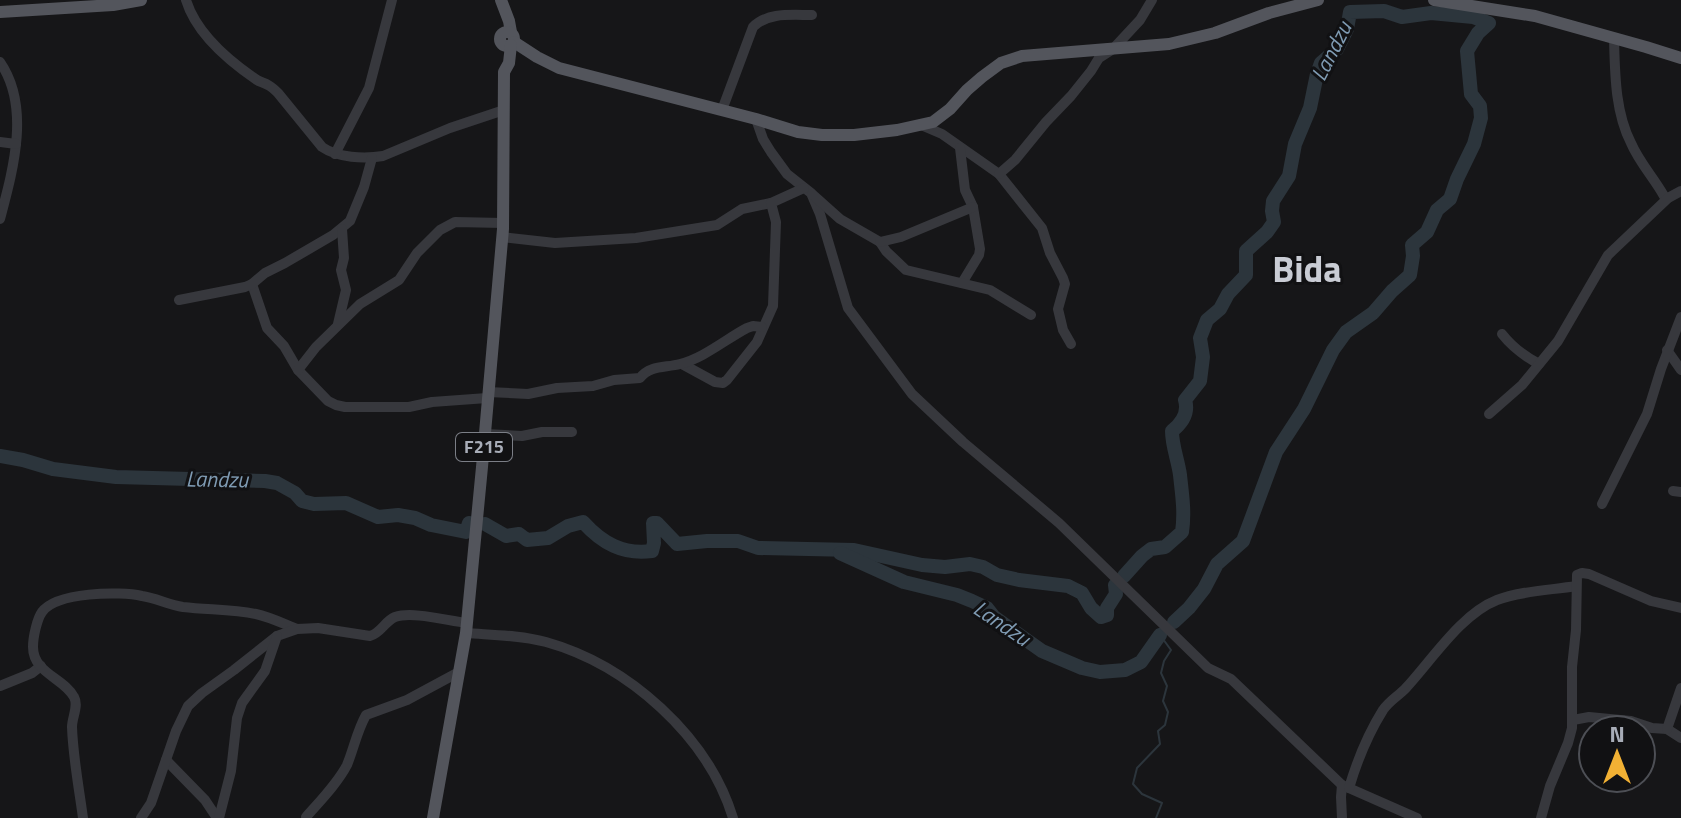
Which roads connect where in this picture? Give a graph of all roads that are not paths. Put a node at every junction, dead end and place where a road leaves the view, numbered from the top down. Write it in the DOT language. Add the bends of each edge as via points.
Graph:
graph roads {
  1 [pos="141,0"];
  2 [pos="186,0"];
  3 [pos="392,0"];
  4 [pos="501,0"];
  5 [pos="1152,0"];
  6 [pos="1318,0"];
  7 [pos="1434,0"];
  8 [pos="0,12"];
  9 [pos="812,15"];
  10 [pos="508,39"];
  11 [pos="1614,39"];
  12 [pos="1113,49"];
  13 [pos="1681,58"];
  14 [pos="0,62"];
  15 [pos="504,110"];
  16 [pos="722,110"];
  17 [pos="756,119"];
  18 [pos="921,125"];
  19 [pos="0,142"];
  20 [pos="16,144"];
  21 [pos="960,148"];
  22 [pos="335,154"];
  23 [pos="372,158"];
  24 [pos="999,174"];
  25 [pos="807,190"];
  26 [pos="1681,191"];
  27 [pos="1668,198"];
  28 [pos="771,203"];
  29 [pos="973,207"];
  30 [pos="0,219"];
  31 [pos="342,229"];
  32 [pos="502,230"];
  33 [pos="880,242"];
  34 [pos="962,283"];
  35 [pos="252,284"];
  36 [pos="179,300"];
  37 [pos="1031,315"];
  38 [pos="1681,317"];
  39 [pos="338,324"];
  40 [pos="762,327"];
  41 [pos="1502,334"];
  42 [pos="1071,344"];
  43 [pos="1667,350"];
  44 [pos="682,364"];
  45 [pos="1539,364"];
  46 [pos="298,370"];
  47 [pos="1681,370"];
  48 [pos="488,395"];
  49 [pos="1489,414"];
  50 [pos="572,432"];
  51 [pos="485,434"];
  52 [pos="1602,504"];
  53 [pos="1576,586"];
  54 [pos="1681,608"];
  55 [pos="466,628"];
  56 [pos="297,629"];
  57 [pos="277,636"];
  58 [pos="41,666"];
  59 [pos="459,672"];
  60 [pos="0,686"];
  61 [pos="1681,688"];
  62 [pos="1679,704"];
  63 [pos="1573,720"];
  64 [pos="1667,729"];
  65 [pos="1681,738"];
  66 [pos="166,760"];
  67 [pos="1346,786"];
  68 [pos="306,817"];
  69 [pos="83,818"];
  70 [pos="141,818"];
  71 [pos="218,818"];
  72 [pos="433,818"];
  73 [pos="733,818"];
  74 [pos="1342,818"];
  75 [pos="1417,818"];
  76 [pos="1541,818"];
  1 -- 8 [label="main road"];
  2 -- 22 [label="street" via="197,24 225,54 278,93 322,147"];
  3 -- 22 [label="street" via="369,88"];
  4 -- 10 [label="main road, F215" via="500,18"];
  5 -- 12 [label="street"];
  6 -- 12 [label="main road" via="1199,37"];
  7 -- 11 [label="main road" via="1535,16"];
  9 -- 16 [label="street" via="773,16 756,24"];
  10 -- 15 [label="main road, F215" via="500,61"];
  10 -- 16 [label="main road" via="559,68"];
  11 -- 13 [label="main road"];
  11 -- 27 [label="street" via="1625,127"];
  12 -- 18 [label="main road" via="1022,56 1001,63 950,109"];
  12 -- 24 [label="street" via="1099,58"];
  14 -- 20 [label="street" via="13,92"];
  15 -- 23 [label="street"];
  15 -- 32 [label="main road, F215"];
  16 -- 17 [label="main road"];
  17 -- 18 [label="main road" via="822,135"];
  17 -- 25 [label="street" via="771,152"];
  18 -- 21 [label="street"];
  19 -- 20 [label="street"];
  20 -- 30 [label="street"];
  21 -- 24 [label="street"];
  21 -- 29 [label="street" via="965,190"];
  22 -- 23 [label="street"];
  23 -- 31 [label="street" via="356,209"];
  24 -- 42 [label="street" via="1042,228 1065,284 1058,309"];
  25 -- 28 [label="street"];
  25 -- 33 [label="street" via="840,219"];
  25 -- 67 [label="street" via="820,214 848,308 912,394 1059,523 1208,668 1231,679"];
  26 -- 27 [label="street"];
  27 -- 45 [label="street" via="1608,255"];
  28 -- 32 [label="street" via="742,209 717,225 636,238 555,243"];
  28 -- 40 [label="street" via="776,222 773,306"];
  29 -- 33 [label="street"];
  29 -- 34 [label="street" via="980,249"];
  31 -- 35 [label="street"];
  31 -- 39 [label="street" via="346,290"];
  32 -- 39 [label="street" via="451,223 417,253 399,280"];
  32 -- 48 [label="main road, F215"];
  33 -- 34 [label="street" via="906,270"];
  34 -- 37 [label="street" via="990,290"];
  35 -- 36 [label="street"];
  35 -- 46 [label="street" via="267,328"];
  38 -- 43 [label="street"];
  39 -- 46 [label="street"];
  40 -- 44 [label="street" via="747,328"];
  40 -- 44 [label="street" via="757,342 723,383"];
  41 -- 45 [label="street"];
  43 -- 47 [label="street"];
  43 -- 52 [label="street" via="1647,414"];
  44 -- 48 [label="street" via="593,386"];
  45 -- 49 [label="street"];
  46 -- 48 [label="street" via="328,401 345,407 409,407"];
  48 -- 51 [label="main road, F215"];
  50 -- 51 [label="street"];
  51 -- 55 [label="main road, F215"];
  53 -- 54 [label="street" via="1582,573"];
  53 -- 63 [label="street"];
  53 -- 67 [label="street" via="1509,596 1480,608 1386,706"];
  55 -- 56 [label="street" via="406,615 392,618 370,636"];
  55 -- 59 [label="main road, F215"];
  55 -- 73 [label="street" via="546,642 637,688 682,729 709,763"];
  56 -- 57 [label="street"];
  56 -- 58 [label="street" via="260,615 183,607 141,595 91,594 51,604 41,613 33,649"];
  57 -- 66 [label="street" via="188,706"];
  57 -- 71 [label="street" via="265,671 237,718"];
  58 -- 60 [label="street"];
  58 -- 69 [label="street" via="76,699 72,724"];
  59 -- 68 [label="street" via="366,715 339,778"];
  59 -- 72 [label="main road, F215"];
  61 -- 62 [label="street"];
  62 -- 64 [label="street"];
  63 -- 64 [label="street" via="1608,718"];
  63 -- 76 [label="street"];
  64 -- 65 [label="street"];
  66 -- 70 [label="street"];
  66 -- 71 [label="street"];
  67 -- 74 [label="street"];
  67 -- 75 [label="street"];
}
